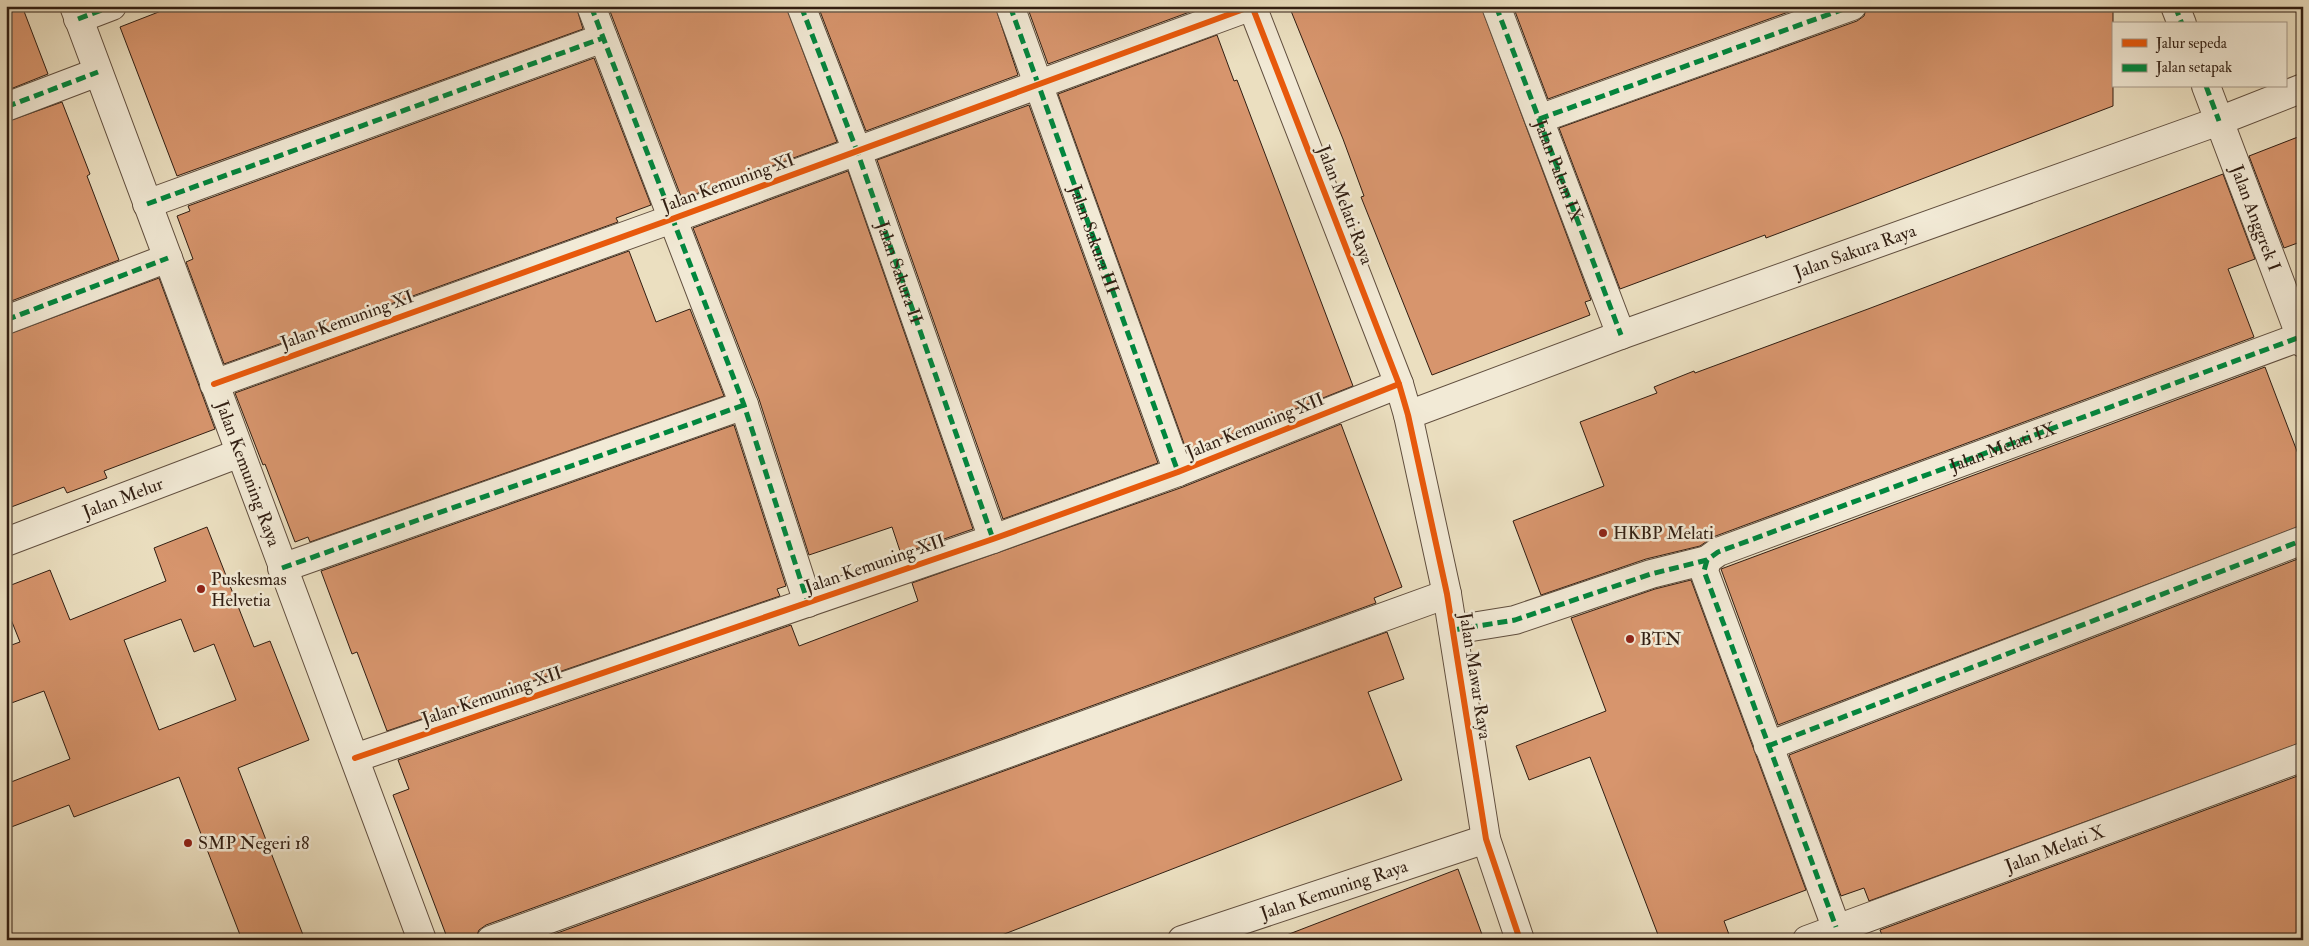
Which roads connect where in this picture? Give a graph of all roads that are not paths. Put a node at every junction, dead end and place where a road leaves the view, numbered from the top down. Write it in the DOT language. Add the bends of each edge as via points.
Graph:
graph roads {
  1 [pos="112,6"];
  2 [pos="591,6"];
  3 [pos="801,6"];
  4 [pos="1010,6"];
  5 [pos="1252,6"];
  6 [pos="1496,6"];
  7 [pos="1852,6"];
  8 [pos="2175,6"];
  9 [pos="76,12"];
  10 [pos="2181,22"];
  11 [pos="603,38"];
  12 [pos="98,72"];
  13 [pos="1040,85"];
  14 [pos="2207,88"];
  15 [pos="2303,88"];
  16 [pos="6,107"];
  17 [pos="1539,119"];
  18 [pos="2219,121"];
  19 [pos="857,151"];
  20 [pos="147,204"];
  21 [pos="672,219"];
  22 [pos="168,258"];
  23 [pos="6,320"];
  24 [pos="1621,335"];
  25 [pos="2302,340"];
  26 [pos="214,384"];
  27 [pos="1399,384"];
  28 [pos="744,405"];
  29 [pos="1408,414"];
  30 [pos="240,453"];
  31 [pos="1178,472"];
  32 [pos="993,539"];
  33 [pos="2303,540"];
  34 [pos="6,542"];
  35 [pos="1707,560"];
  36 [pos="282,568"];
  37 [pos="1447,594"];
  38 [pos="808,602"];
  39 [pos="1453,630"];
  40 [pos="1768,746"];
  41 [pos="2303,757"];
  42 [pos="355,758"];
  43 [pos="1486,839"];
  44 [pos="1836,928"];
  45 [pos="422,940"];
  46 [pos="491,940"];
  47 [pos="1182,940"];
  48 [pos="1520,940"];
  49 [pos="1806,940"];
  1 -- 9 [label="street"];
  2 -- 11 [label="street"];
  3 -- 19 [label="street, Jalan Sakura II"];
  4 -- 13 [label="street, Jalan Sakura III"];
  5 -- 13 [label="street, Jalan Kemuning XI"];
  5 -- 27 [label="street, Jalan Melati Raya"];
  6 -- 17 [label="street, Jalan Palem IX"];
  7 -- 17 [label="street"];
  8 -- 10 [label="street"];
  9 -- 12 [label="street, Jalan Kemuning Raya"];
  11 -- 20 [label="street"];
  11 -- 21 [label="street"];
  12 -- 16 [label="street"];
  12 -- 20 [label="street, Jalan Kemuning Raya"];
  13 -- 19 [label="street, Jalan Kemuning XI"];
  13 -- 31 [label="street, Jalan Sakura III"];
  14 -- 18 [label="street, Jalan Anggrek I"];
  15 -- 18 [label="street, Jalan Sakura Raya"];
  17 -- 24 [label="street, Jalan Palem IX"];
  18 -- 24 [label="street, Jalan Sakura Raya"];
  18 -- 25 [label="street, Jalan Anggrek I"];
  19 -- 21 [label="street, Jalan Kemuning XI"];
  19 -- 32 [label="street, Jalan Sakura II"];
  20 -- 22 [label="street, Jalan Kemuning Raya"];
  21 -- 26 [label="street, Jalan Kemuning XI"];
  21 -- 28 [label="street"];
  22 -- 23 [label="street"];
  22 -- 26 [label="street, Jalan Kemuning Raya"];
  24 -- 29 [label="street, Jalan Sakura Raya"];
  25 -- 35 [label="street, Jalan Melati IX" via="1718,552"];
  26 -- 30 [label="street, Jalan Kemuning Raya"];
  27 -- 29 [label="street, Jalan Melati Raya"];
  27 -- 31 [label="street, Jalan Kemuning XII"];
  28 -- 36 [label="street"];
  28 -- 38 [label="street"];
  29 -- 37 [label="street, Jalan Mawar Raya"];
  30 -- 34 [label="street, Jalan Melur"];
  30 -- 36 [label="street, Jalan Kemuning Raya"];
  31 -- 32 [label="street, Jalan Kemuning XII"];
  32 -- 38 [label="street, Jalan Kemuning XII"];
  33 -- 40 [label="street"];
  35 -- 39 [label="street, Jalan Melati IX" via="1650,574 1515,620"];
  35 -- 40 [label="street" via="1704,570"];
  36 -- 42 [label="street, Jalan Kemuning Raya"];
  37 -- 39 [label="street, Jalan Mawar Raya"];
  37 -- 46 [label="street"];
  38 -- 42 [label="street, Jalan Kemuning XII"];
  39 -- 43 [label="street, Jalan Mawar Raya"];
  40 -- 44 [label="street"];
  41 -- 44 [label="street, Jalan Melati X"];
  42 -- 45 [label="street, Jalan Kemuning Raya"];
  43 -- 47 [label="street, Jalan Kemuning Raya"];
  43 -- 48 [label="street, Jalan Mawar Raya"];
  44 -- 49 [label="street, Jalan Melati X"];
}
